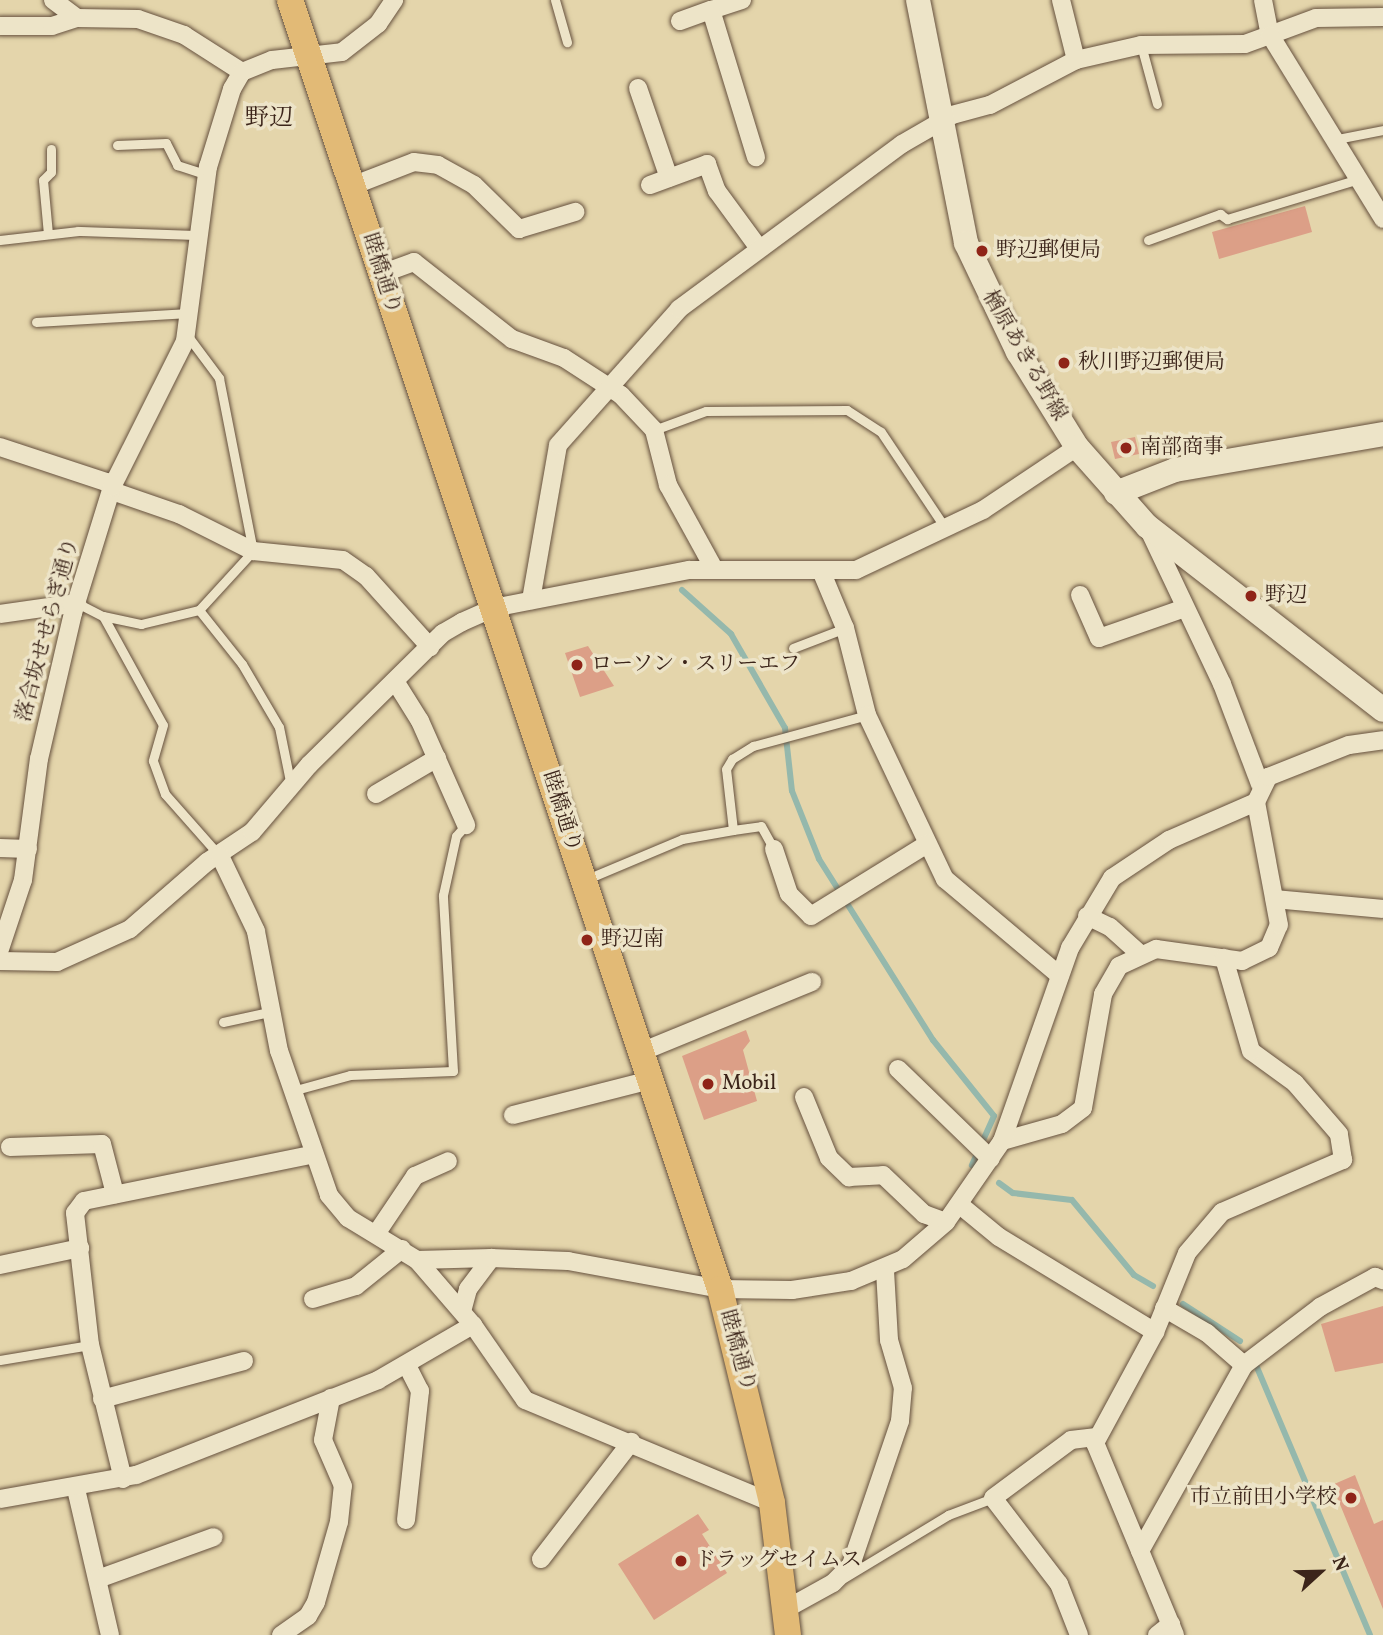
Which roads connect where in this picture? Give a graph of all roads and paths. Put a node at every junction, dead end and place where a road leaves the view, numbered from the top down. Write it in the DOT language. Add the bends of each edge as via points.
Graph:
graph roads {
  1 [pos="52,0"];
  2 [pos="290,0"];
  3 [pos="394,0"];
  4 [pos="555,0"];
  5 [pos="741,0"];
  6 [pos="918,0"];
  7 [pos="1061,0"];
  8 [pos="1263,0"];
  9 [pos="711,10"];
  10 [pos="1383,17"];
  11 [pos="77,18"];
  12 [pos="680,21"];
  13 [pos="0,26"];
  14 [pos="1270,35"];
  15 [pos="567,42"];
  16 [pos="1141,46"];
  17 [pos="308,54"];
  18 [pos="1076,60"];
  19 [pos="242,72"];
  20 [pos="638,88"];
  21 [pos="1157,104"];
  22 [pos="940,122"];
  23 [pos="1383,130"];
  24 [pos="1337,139"];
  25 [pos="117,145"];
  26 [pos="51,149"];
  27 [pos="756,157"];
  28 [pos="207,175"];
  29 [pos="669,178"];
  30 [pos="1361,178"];
  31 [pos="650,185"];
  32 [pos="352,186"];
  33 [pos="575,212"];
  34 [pos="1383,219"];
  35 [pos="48,234"];
  36 [pos="198,235"];
  37 [pos="0,240"];
  38 [pos="1148,240"];
  39 [pos="758,247"];
  40 [pos="381,274"];
  41 [pos="189,313"];
  42 [pos="36,322"];
  43 [pos="186,334"];
  44 [pos="610,386"];
  45 [pos="654,430"];
  46 [pos="1383,434"];
  47 [pos="0,447"];
  48 [pos="1077,447"];
  49 [pos="112,487"];
  50 [pos="1116,493"];
  51 [pos="1147,526"];
  52 [pos="946,529"];
  53 [pos="253,551"];
  54 [pos="713,567"];
  55 [pos="822,573"];
  56 [pos="1080,595"];
  57 [pos="531,600"];
  58 [pos="77,603"];
  59 [pos="493,608"];
  60 [pos="1185,608"];
  61 [pos="199,610"];
  62 [pos="0,614"];
  63 [pos="103,617"];
  64 [pos="845,628"];
  65 [pos="430,647"];
  66 [pos="793,648"];
  67 [pos="395,681"];
  68 [pos="1383,710"];
  69 [pos="866,715"];
  70 [pos="1383,740"];
  71 [pos="437,758"];
  72 [pos="1260,785"];
  73 [pos="291,786"];
  74 [pos="376,794"];
  75 [pos="1255,802"];
  76 [pos="466,824"];
  77 [pos="729,831"];
  78 [pos="927,844"];
  79 [pos="0,848"];
  80 [pos="28,849"];
  81 [pos="774,849"];
  82 [pos="220,856"];
  83 [pos="584,880"];
  84 [pos="1275,899"];
  85 [pos="1383,909"];
  86 [pos="1087,916"];
  87 [pos="0,949"];
  88 [pos="1140,954"];
  89 [pos="1224,958"];
  90 [pos="0,961"];
  91 [pos="1060,976"];
  92 [pos="812,982"];
  93 [pos="269,1012"];
  94 [pos="223,1022"];
  95 [pos="641,1052"];
  96 [pos="898,1069"];
  97 [pos="650,1080"];
  98 [pos="292,1091"];
  99 [pos="804,1097"];
  100 [pos="513,1115"];
  101 [pos="1002,1141"];
  102 [pos="5,1147"];
  103 [pos="311,1155"];
  104 [pos="989,1157"];
  105 [pos="448,1161"];
  106 [pos="115,1194"];
  107 [pos="960,1205"];
  108 [pos="946,1222"];
  109 [pos="376,1234"];
  110 [pos="80,1248"];
  111 [pos="401,1249"];
  112 [pos="491,1258"];
  113 [pos="417,1260"];
  114 [pos="0,1265"];
  115 [pos="885,1270"];
  116 [pos="1383,1280"];
  117 [pos="720,1289"];
  118 [pos="313,1299"];
  119 [pos="463,1308"];
  120 [pos="1164,1308"];
  121 [pos="473,1325"];
  122 [pos="1155,1332"];
  123 [pos="90,1345"];
  124 [pos="0,1360"];
  125 [pos="244,1361"];
  126 [pos="407,1365"];
  127 [pos="1244,1366"];
  128 [pos="331,1398"];
  129 [pos="102,1399"];
  130 [pos="1097,1437"];
  131 [pos="631,1442"];
  132 [pos="123,1479"];
  133 [pos="76,1489"];
  134 [pos="993,1498"];
  135 [pos="0,1499"];
  136 [pos="772,1503"];
  137 [pos="406,1520"];
  138 [pos="214,1537"];
  139 [pos="1140,1551"];
  140 [pos="541,1559"];
  141 [pos="97,1578"];
  142 [pos="833,1583"];
  143 [pos="786,1609"];
  144 [pos="1167,1631"];
  145 [pos="110,1635"];
  146 [pos="281,1635"];
  147 [pos="788,1635"];
  148 [pos="1079,1635"];
  1 -- 11 [label="street"];
  2 -- 17 [label="main road, 睦橋通り"];
  3 -- 17 [label="street" via="377,24 342,52"];
  4 -- 15 [label="lane"];
  5 -- 9 [label="street"];
  6 -- 22 [label="main road, 楢原あきる野線"];
  7 -- 18 [label="street"];
  8 -- 14 [label="street"];
  9 -- 12 [label="street"];
  9 -- 27 [label="street"];
  10 -- 14 [label="street" via="1316,18"];
  11 -- 13 [label="street" via="52,26"];
  11 -- 19 [label="street" via="138,19 184,35"];
  14 -- 16 [label="street" via="1245,44"];
  14 -- 24 [label="street"];
  16 -- 18 [label="street"];
  16 -- 21 [label="lane"];
  17 -- 19 [label="street"];
  17 -- 32 [label="main road, 睦橋通り"];
  18 -- 22 [label="street" via="990,104"];
  19 -- 28 [label="street, 落合坂せせらぎ通り"];
  20 -- 29 [label="street"];
  22 -- 39 [label="street"];
  22 -- 48 [label="main road, 楢原あきる野線" via="966,243 979,278"];
  23 -- 24 [label="lane"];
  24 -- 30 [label="street"];
  25 -- 28 [label="lane" via="166,143 177,166"];
  26 -- 35 [label="lane" via="51,172 43,180"];
  28 -- 36 [label="street, 落合坂せせらぎ通り"];
  29 -- 31 [label="street"];
  29 -- 39 [label="street" via="707,164 718,191"];
  30 -- 34 [label="street"];
  30 -- 38 [label="lane" via="1227,219 1220,214"];
  32 -- 33 [label="street" via="414,162 438,165 474,185 519,229"];
  32 -- 40 [label="main road, 睦橋通り"];
  35 -- 36 [label="lane"];
  35 -- 37 [label="lane"];
  36 -- 41 [label="street, 落合坂せせらぎ通り"];
  39 -- 44 [label="street" via="680,309"];
  40 -- 44 [label="street" via="414,262 512,339 564,358"];
  40 -- 59 [label="main road, 睦橋通り"];
  41 -- 42 [label="lane"];
  41 -- 43 [label="street, 落合坂せせらぎ通り"];
  43 -- 49 [label="street, 落合坂せせらぎ通り" via="170,382"];
  43 -- 53 [label="lane" via="219,378"];
  44 -- 45 [label="street"];
  44 -- 57 [label="street" via="558,445"];
  45 -- 52 [label="lane" via="706,411 847,410 881,432"];
  45 -- 54 [label="street" via="668,485"];
  46 -- 50 [label="main road" via="1175,470"];
  47 -- 49 [label="street"];
  48 -- 50 [label="main road, 楢原あきる野線"];
  48 -- 52 [label="street"];
  49 -- 53 [label="street"];
  49 -- 58 [label="street, 落合坂せせらぎ通り"];
  50 -- 51 [label="main road, 楢原あきる野線"];
  51 -- 60 [label="street"];
  51 -- 68 [label="main road, 楢原あきる野線"];
  52 -- 55 [label="street" via="856,570"];
  53 -- 61 [label="lane"];
  53 -- 65 [label="street" via="343,560 366,576"];
  54 -- 55 [label="street"];
  54 -- 57 [label="street"];
  55 -- 64 [label="street"];
  56 -- 60 [label="street" via="1099,638"];
  57 -- 59 [label="street"];
  58 -- 62 [label="street"];
  58 -- 63 [label="lane"];
  58 -- 80 [label="street, 落合坂せせらぎ通り" via="39,759"];
  59 -- 65 [label="street" via="443,633"];
  59 -- 83 [label="main road, 睦橋通り"];
  60 -- 72 [label="street" via="1222,684"];
  61 -- 63 [label="lane" via="157,623"];
  61 -- 73 [label="lane" via="242,664 279,727"];
  63 -- 82 [label="lane" via="163,725 153,761 165,794"];
  64 -- 66 [label="lane"];
  64 -- 69 [label="street"];
  65 -- 67 [label="street"];
  67 -- 71 [label="street"];
  67 -- 73 [label="street"];
  69 -- 77 [label="lane" via="753,746 726,769"];
  69 -- 78 [label="street"];
  70 -- 72 [label="street" via="1293,764"];
  71 -- 74 [label="street"];
  71 -- 76 [label="street"];
  72 -- 75 [label="street"];
  73 -- 82 [label="street" via="252,832"];
  75 -- 84 [label="street"];
  75 -- 86 [label="street" via="1169,840 1112,878"];
  76 -- 98 [label="lane" via="456,836 443,895 453,1071 350,1075"];
  77 -- 81 [label="lane" via="761,826"];
  77 -- 83 [label="lane" via="682,839"];
  78 -- 81 [label="street" via="811,916 789,894"];
  78 -- 91 [label="street" via="945,879"];
  79 -- 80 [label="street"];
  80 -- 87 [label="street, 落合坂せせらぎ通り"];
  82 -- 90 [label="street" via="103,945 57,962"];
  82 -- 93 [label="street" via="256,931"];
  83 -- 95 [label="main road, 睦橋通り"];
  84 -- 85 [label="street"];
  84 -- 89 [label="street" via="1279,925 1269,948 1242,961"];
  86 -- 88 [label="street" via="1110,927"];
  86 -- 91 [label="street"];
  88 -- 89 [label="street" via="1156,949"];
  88 -- 101 [label="street" via="1119,966 1103,995 1083,1108 1062,1124"];
  89 -- 120 [label="street" via="1251,1051 1295,1083 1339,1134 1343,1160 1222,1212 1187,1253"];
  91 -- 101 [label="street"];
  92 -- 95 [label="street"];
  93 -- 94 [label="lane"];
  93 -- 98 [label="street"];
  95 -- 97 [label="main road, 睦橋通り"];
  96 -- 104 [label="street"];
  97 -- 100 [label="street"];
  97 -- 117 [label="main road, 睦橋通り"];
  98 -- 103 [label="street"];
  99 -- 108 [label="street" via="829,1157 849,1177 883,1175 924,1214"];
  101 -- 104 [label="street"];
  102 -- 106 [label="street" via="102,1144"];
  103 -- 106 [label="street"];
  103 -- 109 [label="street" via="338,1209"];
  104 -- 107 [label="street"];
  105 -- 109 [label="street" via="415,1176"];
  106 -- 110 [label="street" via="83,1200 75,1213"];
  107 -- 108 [label="street"];
  107 -- 122 [label="street" via="999,1237"];
  108 -- 115 [label="street"];
  109 -- 111 [label="street"];
  110 -- 114 [label="street"];
  110 -- 123 [label="street"];
  111 -- 113 [label="street"];
  111 -- 118 [label="street" via="356,1286"];
  112 -- 113 [label="street"];
  112 -- 117 [label="street" via="568,1261"];
  112 -- 119 [label="street" via="468,1289"];
  113 -- 119 [label="street"];
  115 -- 117 [label="street" via="818,1288"];
  115 -- 142 [label="street" via="890,1340 902,1388 900,1420 865,1534 851,1565"];
  116 -- 127 [label="street" via="1375,1277 1320,1307"];
  117 -- 136 [label="main road, 睦橋通り"];
  119 -- 121 [label="street"];
  120 -- 122 [label="street"];
  120 -- 127 [label="street" via="1207,1333"];
  121 -- 126 [label="street"];
  121 -- 131 [label="street" via="525,1400"];
  122 -- 130 [label="street"];
  123 -- 124 [label="lane"];
  123 -- 129 [label="street"];
  125 -- 129 [label="street"];
  126 -- 128 [label="street"];
  126 -- 137 [label="street" via="420,1391"];
  127 -- 139 [label="street"];
  128 -- 132 [label="street"];
  128 -- 146 [label="street" via="324,1440 343,1486 339,1521 316,1602 308,1616"];
  129 -- 132 [label="street"];
  130 -- 134 [label="street" via="1071,1440"];
  130 -- 139 [label="street" via="1095,1451"];
  131 -- 136 [label="street"];
  131 -- 140 [label="street"];
  132 -- 133 [label="street"];
  133 -- 135 [label="street"];
  133 -- 141 [label="street"];
  134 -- 142 [label="lane" via="948,1515"];
  134 -- 148 [label="street" via="1059,1584"];
  136 -- 143 [label="main road, 睦橋通り"];
  138 -- 141 [label="street"];
  139 -- 144 [label="street"];
  141 -- 145 [label="street"];
  142 -- 143 [label="street"];
  143 -- 147 [label="main road, 睦橋通り"];
}
